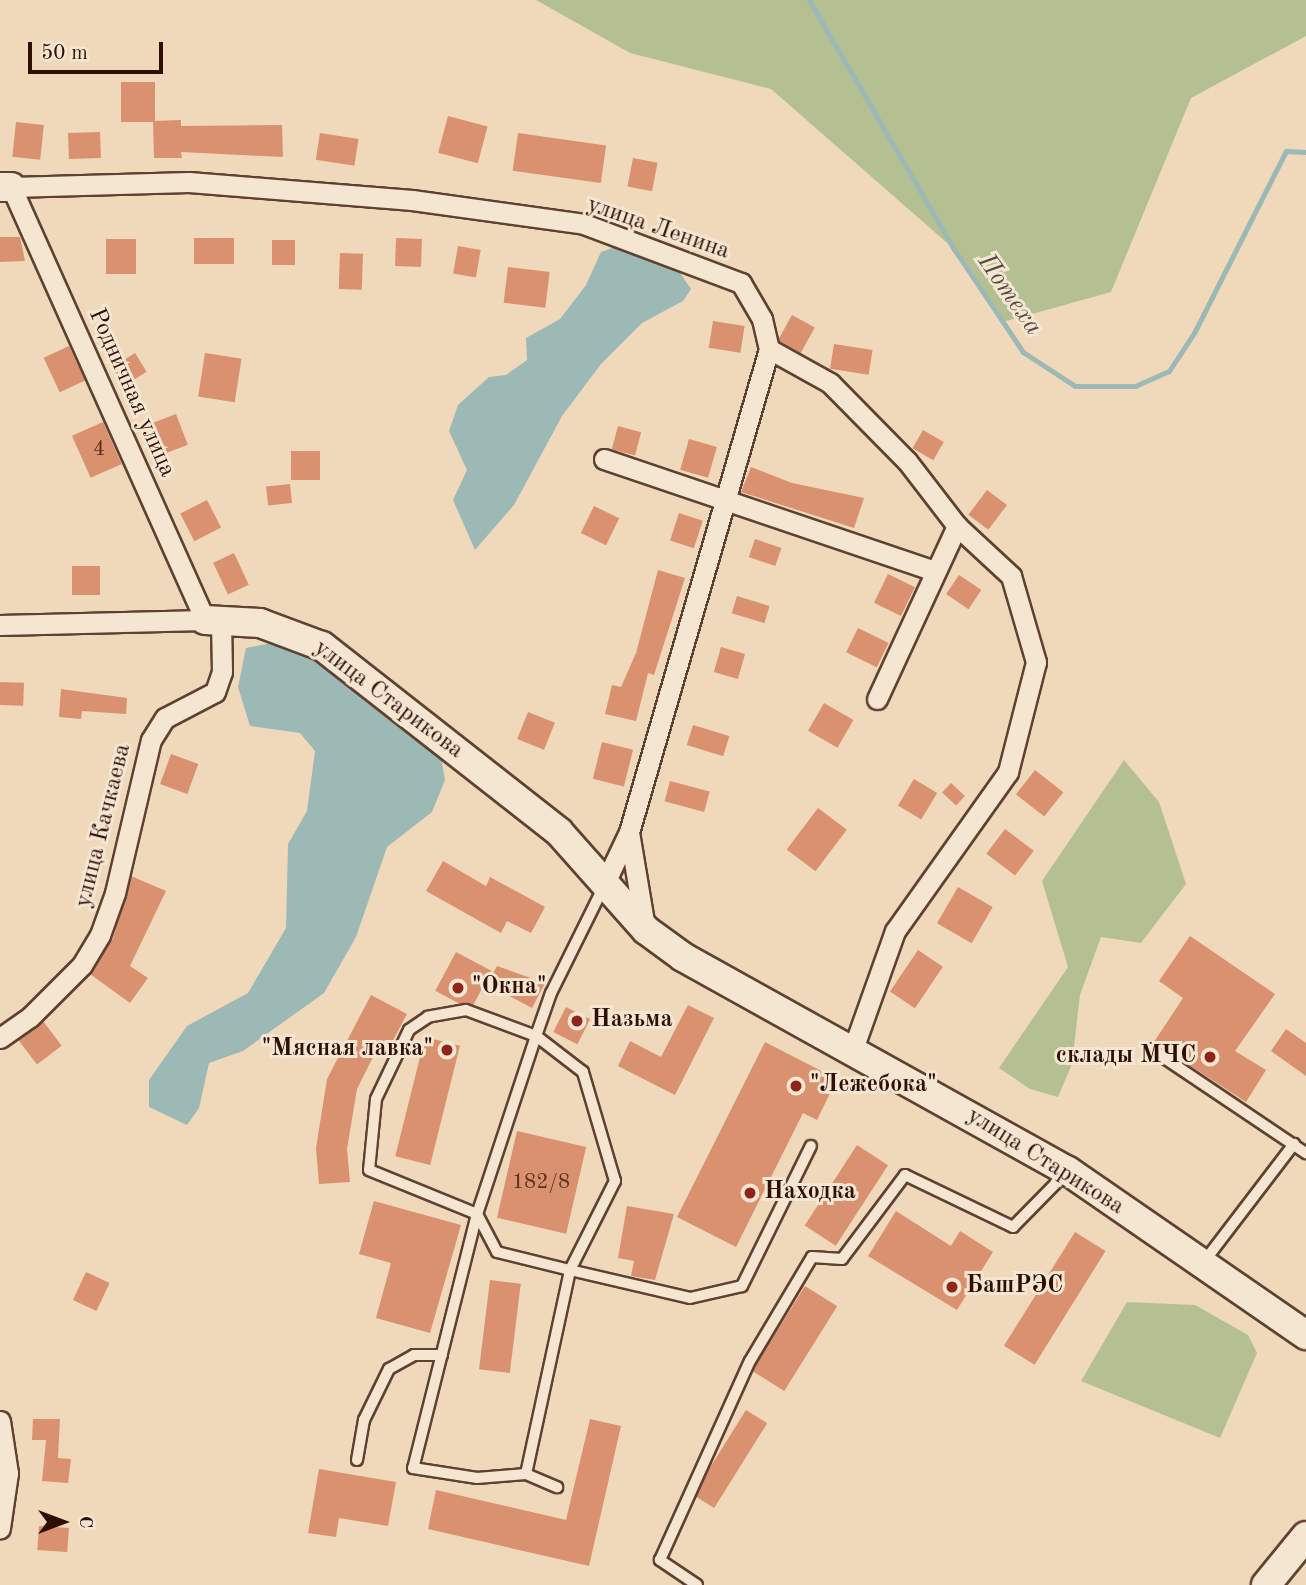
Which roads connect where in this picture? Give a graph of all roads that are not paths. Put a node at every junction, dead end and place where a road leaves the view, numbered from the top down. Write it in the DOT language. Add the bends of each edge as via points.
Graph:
graph roads {
  1 [pos="5,187"];
  2 [pos="769,349"];
  3 [pos="604,459"];
  4 [pos="721,502"];
  5 [pos="957,526"];
  6 [pos="932,570"];
  7 [pos="213,620"];
  8 [pos="0,625"];
  9 [pos="877,699"];
  10 [pos="629,832"];
  11 [pos="603,887"];
  12 [pos="646,930"];
  13 [pos="537,1036"];
  14 [pos="0,1038"];
  15 [pos="853,1049"];
  16 [pos="1151,1049"];
  17 [pos="1294,1143"];
  18 [pos="811,1146"];
  19 [pos="1306,1153"];
  20 [pos="1068,1171"];
  21 [pos="477,1214"];
  22 [pos="1202,1264"];
  23 [pos="570,1270"];
  24 [pos="1306,1335"];
  25 [pos="442,1355"];
  26 [pos="0,1421"];
  27 [pos="357,1460"];
  28 [pos="526,1474"];
  29 [pos="557,1487"];
  30 [pos="0,1528"];
  31 [pos="1306,1536"];
  32 [pos="697,1585"];
  33 [pos="1266,1585"];
  1 -- 2 [label="street, улица Ленина" via="189,182 412,200 584,225 741,283 762,319"];
  1 -- 7 [label="street, Родничная улица"];
  2 -- 4 [label="street"];
  2 -- 5 [label="street" via="830,383 907,461"];
  3 -- 4 [label="street"];
  4 -- 6 [label="street"];
  4 -- 10 [label="street"];
  5 -- 6 [label="street"];
  5 -- 15 [label="street" via="1011,576 1036,662 1008,772 895,932"];
  6 -- 9 [label="street"];
  7 -- 8 [label="street, улица Старикова"];
  7 -- 11 [label="street, улица Старикова" via="295,632 322,646 559,832"];
  7 -- 14 [label="street, улица Качкаева" via="222,672 215,692 165,718 151,740 116,894 100,935 82,965 30,1017"];
  10 -- 11 [label="street"];
  10 -- 12 [label="street"];
  11 -- 12 [label="street, улица Старикова"];
  11 -- 13 [label="lane" via="551,993"];
  12 -- 15 [label="street, улица Старикова" via="683,957"];
  13 -- 21 [label="lane"];
  13 -- 21 [label="lane" via="466,1010 428,1017 409,1030 376,1099 369,1170"];
  13 -- 23 [label="lane" via="583,1072 615,1181"];
  15 -- 20 [label="street, улица Старикова"];
  16 -- 17 [label="lane"];
  17 -- 19 [label="lane"];
  17 -- 22 [label="lane"];
  18 -- 23 [label="lane" via="742,1286 690,1298"];
  20 -- 22 [label="street, улица Старикова"];
  20 -- 32 [label="lane" via="1013,1227 905,1175 842,1259 812,1257 750,1361 660,1560"];
  21 -- 23 [label="lane" via="497,1252"];
  21 -- 25 [label="lane"];
  22 -- 24 [label="street, улица Старикова"];
  23 -- 28 [label="lane"];
  25 -- 27 [label="lane" via="414,1355 389,1369 364,1420"];
  25 -- 28 [label="lane" via="413,1468 477,1478"];
  26 -- 30 [label="street" via="8,1473"];
  28 -- 29 [label="lane"];
  31 -- 33 [label="street"];
}
